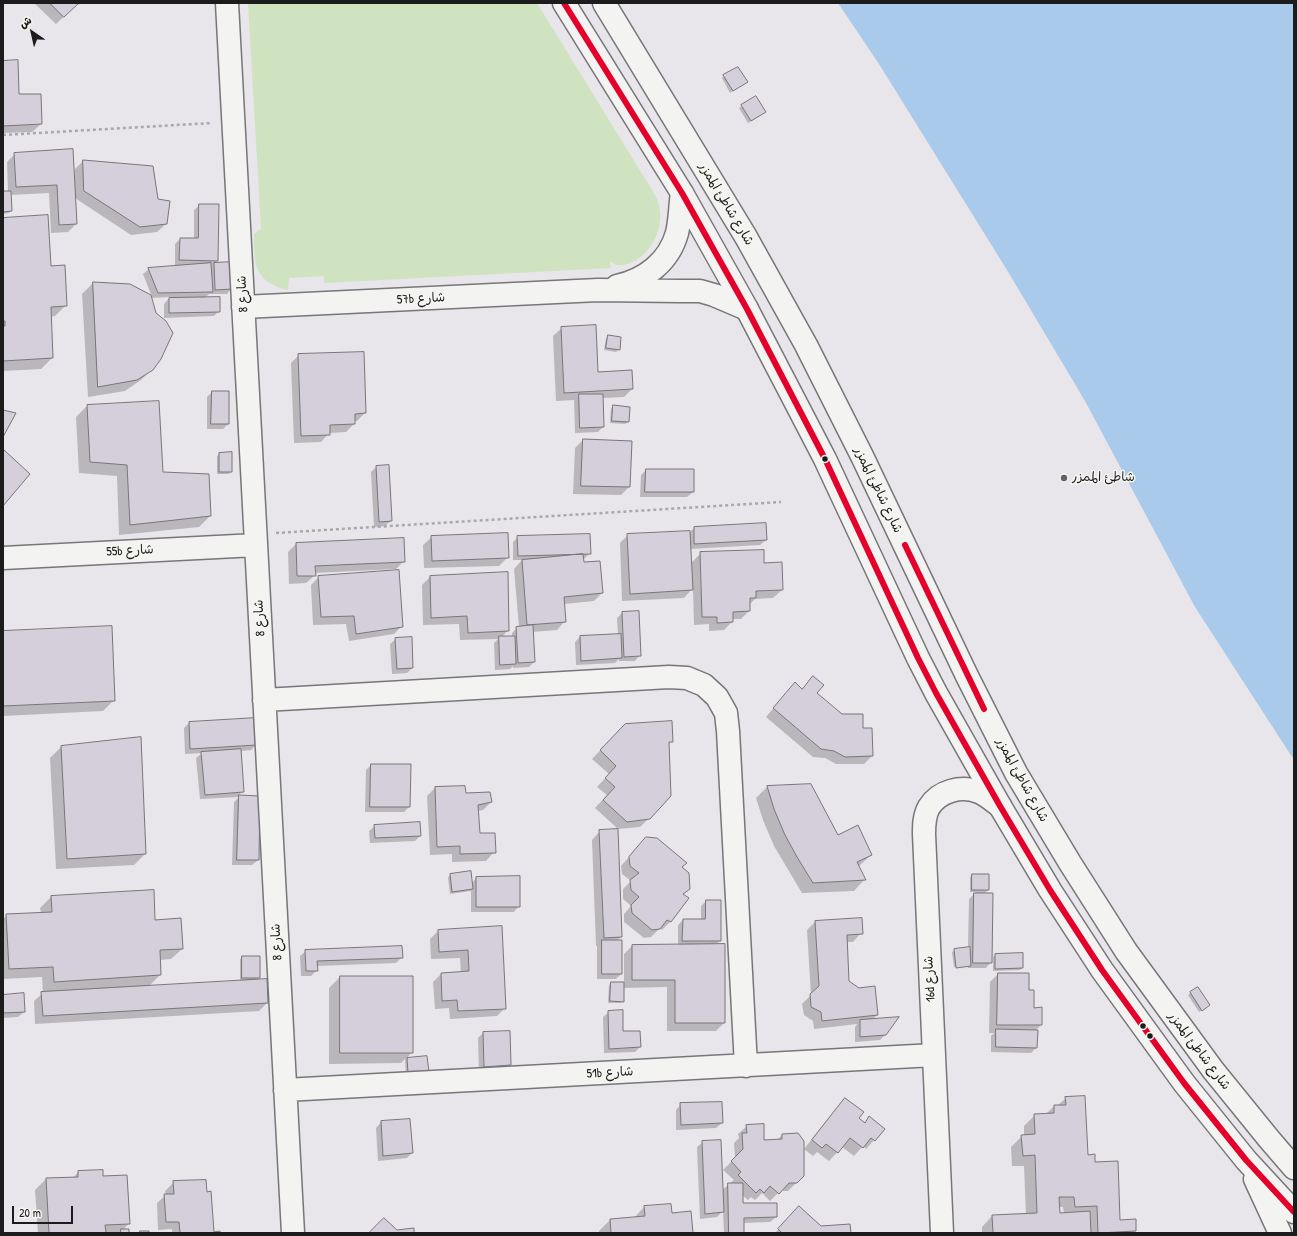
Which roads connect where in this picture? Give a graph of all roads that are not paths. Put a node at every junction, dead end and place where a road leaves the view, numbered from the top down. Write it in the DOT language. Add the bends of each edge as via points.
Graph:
graph roads {
  1 [pos="227,3"];
  2 [pos="564,3"];
  3 [pos="604,3"];
  4 [pos="682,193"];
  5 [pos="598,290"];
  6 [pos="243,307"];
  7 [pos="747,309"];
  8 [pos="256,539"];
  9 [pos="3,558"];
  10 [pos="264,700"];
  11 [pos="1000,806"];
  12 [pos="934,1055"];
  13 [pos="746,1066"];
  14 [pos="285,1090"];
  15 [pos="1246,1160"];
  16 [pos="1294,1168"];
  17 [pos="1294,1212"];
  18 [pos="293,1233"];
  19 [pos="942,1233"];
  20 [pos="1280,1233"];
  1 -- 6 [label="street, شارع 8"];
  2 -- 4 [label="street"];
  3 -- 16 [label="street, شارع شاطئ الممزر" via="746,237 806,345 1016,773 1126,951 1204,1058"];
  4 -- 5 [label="street, 57b شارع" via="677,233 665,257 654,269 638,280"];
  4 -- 7 [label="street"];
  5 -- 6 [label="street, 57b شارع"];
  5 -- 7 [label="street, 57b شارع" via="700,291"];
  6 -- 8 [label="street, شارع 8"];
  7 -- 11 [label="street" via="825,458 918,658"];
  8 -- 9 [label="street, 55b شارع"];
  8 -- 10 [label="street, شارع 8"];
  10 -- 13 [label="street" via="669,677 687,678 704,685 717,697 726,713"];
  10 -- 14 [label="street, شارع 8"];
  11 -- 12 [label="street, 16d شارع" via="979,792 966,789 951,790 929,807 924,820"];
  11 -- 15 [label="street" via="1102,970 1184,1083"];
  12 -- 13 [label="street, 51b شارع"];
  12 -- 19 [label="street, 16d شارع"];
  13 -- 14 [label="street, 51b شارع"];
  14 -- 18 [label="street, شارع 8"];
  15 -- 17 [label="street"];
  15 -- 20 [label="street"];
}
